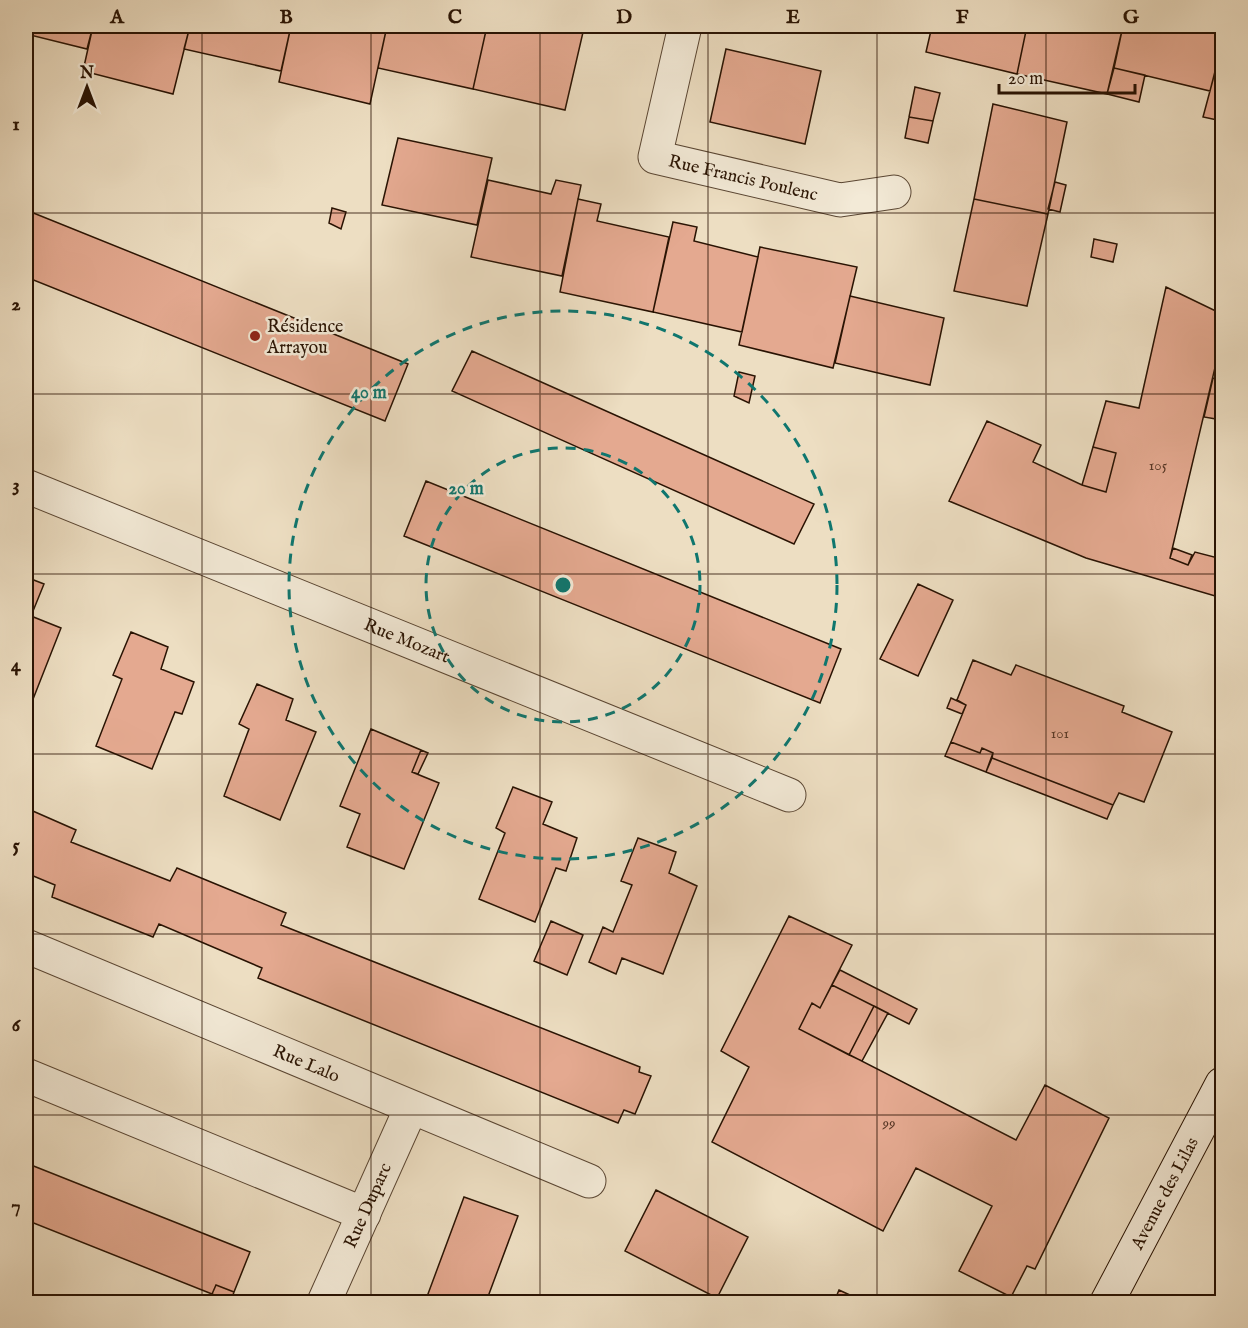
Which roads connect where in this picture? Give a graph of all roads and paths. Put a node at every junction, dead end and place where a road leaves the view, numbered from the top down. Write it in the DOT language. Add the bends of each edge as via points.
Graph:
graph roads {
  1 [pos="685,26"];
  2 [pos="894,192"];
  3 [pos="26,486"];
  4 [pos="789,795"];
  5 [pos="26,946"];
  6 [pos="26,1075"];
  7 [pos="1222,1084"];
  8 [pos="411,1108"];
  9 [pos="589,1181"];
  10 [pos="364,1214"];
  11 [pos="324,1302"];
  12 [pos="1107,1302"];
  1 -- 2 [label="street, Rue Francis Poulenc" via="655,157 840,200"];
  3 -- 4 [label="street, Rue Mozart"];
  5 -- 8 [label="street, Rue Lalo"];
  6 -- 10 [label="street"];
  7 -- 12 [label="street, Avenue des Lilas"];
  8 -- 9 [label="street, Rue Lalo"];
  8 -- 10 [label="street, Rue Duparc"];
  10 -- 11 [label="street, Rue Duparc"];
}
